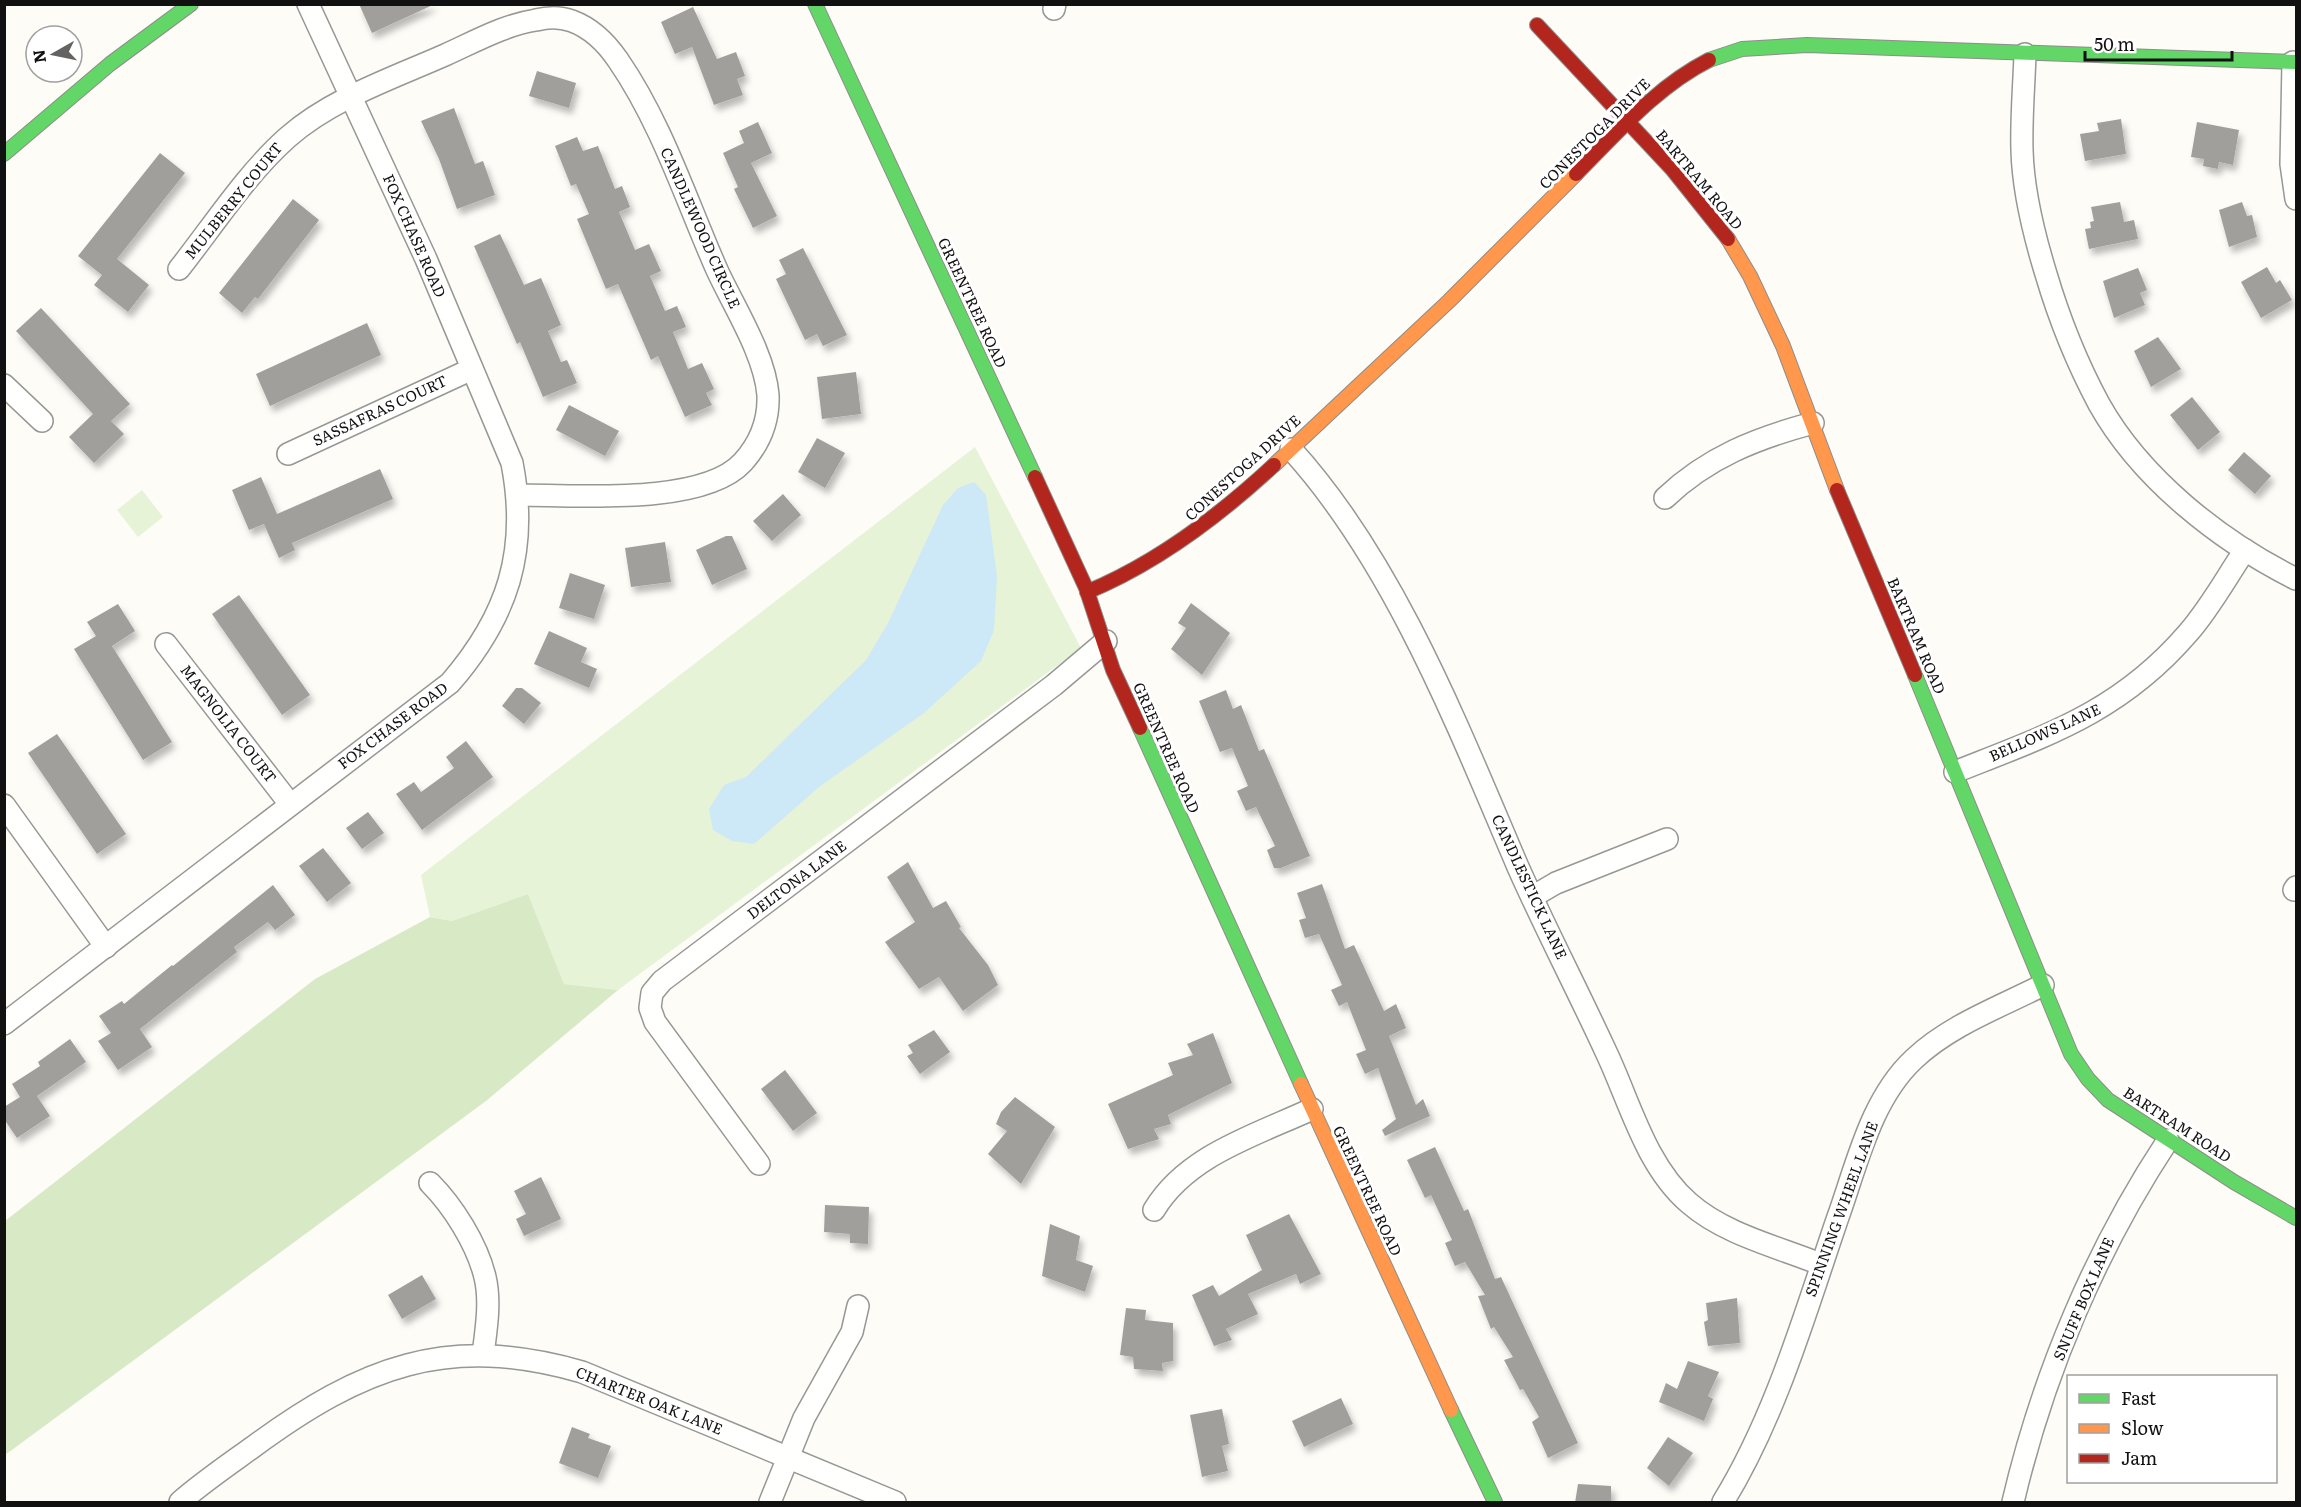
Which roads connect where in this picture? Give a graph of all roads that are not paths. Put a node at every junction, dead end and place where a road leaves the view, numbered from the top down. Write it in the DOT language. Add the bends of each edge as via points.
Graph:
graph roads {
  1 [pos="191,4"];
  2 [pos="308,4"];
  3 [pos="815,4"];
  4 [pos="1537,25"];
  5 [pos="2025,54"];
  6 [pos="2295,62"];
  7 [pos="351,98"];
  8 [pos="1627,123"];
  9 [pos="4,154"];
  10 [pos="2296,199"];
  11 [pos="179,268"];
  12 [pos="472,369"];
  13 [pos="4,385"];
  14 [pos="42,422"];
  15 [pos="1813,423"];
  16 [pos="1291,449"];
  17 [pos="288,454"];
  18 [pos="518,495"];
  19 [pos="1665,498"];
  20 [pos="2245,550"];
  21 [pos="2296,579"];
  22 [pos="1087,592"];
  23 [pos="1106,641"];
  24 [pos="166,644"];
  25 [pos="1955,772"];
  26 [pos="290,804"];
  27 [pos="4,805"];
  28 [pos="1667,839"];
  29 [pos="1532,897"];
  30 [pos="106,947"];
  31 [pos="2043,985"];
  32 [pos="4,1023"];
  33 [pos="1312,1109"];
  34 [pos="2168,1140"];
  35 [pos="759,1164"];
  36 [pos="430,1183"];
  37 [pos="1154,1210"];
  38 [pos="2296,1218"];
  39 [pos="1821,1264"];
  40 [pos="858,1306"];
  41 [pos="483,1355"];
  42 [pos="786,1457"];
  43 [pos="180,1503"];
  44 [pos="770,1503"];
  45 [pos="894,1503"];
  46 [pos="1495,1503"];
  47 [pos="1723,1503"];
  48 [pos="2013,1503"];
  1 -- 9 [label="street" via="110,64"];
  2 -- 7 [label="street, FOX CHASE ROAD"];
  3 -- 22 [label="street, GREENTREE ROAD"];
  4 -- 8 [label="street, BARTRAM ROAD"];
  5 -- 6 [label="street, CONESTOGA DRIVE"];
  5 -- 8 [label="street, CONESTOGA DRIVE" via="1807,45 1742,49 1714,57 1688,71"];
  5 -- 20 [label="street" via="2022,150 2030,206 2052,295 2086,378 2132,452 2194,512"];
  6 -- 10 [label="street" via="2291,143"];
  7 -- 11 [label="street, MULBERRY COURT" via="310,120 276,148"];
  7 -- 12 [label="street, FOX CHASE ROAD"];
  7 -- 18 [label="street, CANDLEWOOD CIRCLE" via="524,23 555,17 588,30 618,60 647,111 755,351 768,394 762,434 740,465 724,476 705,485 660,493"];
  8 -- 15 [label="street, BARTRAM ROAD" via="1672,170 1731,243 1767,311"];
  8 -- 16 [label="street, CONESTOGA DRIVE" via="1449,301"];
  12 -- 17 [label="street, SASSAFRAS COURT"];
  12 -- 18 [label="street, FOX CHASE ROAD" via="512,463"];
  13 -- 14 [label="street"];
  15 -- 19 [label="street" via="1749,442 1691,475"];
  15 -- 25 [label="street, BARTRAM ROAD" via="1851,528"];
  16 -- 22 [label="street, CONESTOGA DRIVE" via="1195,533 1116,580"];
  16 -- 29 [label="street, CANDLESTICK LANE" via="1322,482 1406,619"];
  18 -- 26 [label="street, FOX CHASE ROAD" via="518,548 512,577 501,606 470,660 426,703"];
  20 -- 21 [label="street"];
  20 -- 25 [label="street, BELLOWS LANE" via="2189,632 2130,689 2061,729"];
  22 -- 23 [label="street, GREENTREE ROAD"];
  23 -- 33 [label="street, GREENTREE ROAD" via="1113,670"];
  23 -- 35 [label="street, DELTONA LANE" via="1054,685 662,981 652,993 650,1008 663,1036"];
  24 -- 26 [label="street, MAGNOLIA COURT"];
  25 -- 31 [label="street, BARTRAM ROAD"];
  26 -- 30 [label="street, FOX CHASE ROAD"];
  27 -- 30 [label="street"];
  28 -- 29 [label="street" via="1556,883"];
  29 -- 39 [label="street, CANDLESTICK LANE" via="1655,1161 1671,1184 1709,1217"];
  30 -- 32 [label="street, FOX CHASE ROAD"];
  31 -- 34 [label="street, BARTRAM ROAD" via="2071,1054 2088,1079 2108,1100"];
  31 -- 39 [label="street, SPINNING WHEEL LANE" via="1939,1040 1897,1077 1862,1148"];
  33 -- 37 [label="street" via="1195,1166 1164,1194"];
  33 -- 46 [label="street, GREENTREE ROAD"];
  34 -- 38 [label="street, BARTRAM ROAD"];
  34 -- 48 [label="street, SNUFF BOX LANE" via="2125,1207 2085,1291 2033,1427"];
  36 -- 41 [label="street" via="449,1202 485,1277 488,1318"];
  39 -- 47 [label="street, SPINNING WHEEL LANE" via="1752,1450"];
  40 -- 42 [label="street" via="852,1332"];
  41 -- 42 [label="street, CHARTER OAK LANE" via="529,1359 582,1372"];
  41 -- 43 [label="street, CHARTER OAK LANE" via="417,1363 367,1377 317,1402"];
  42 -- 44 [label="street"];
  42 -- 45 [label="street, CHARTER OAK LANE"];
}
